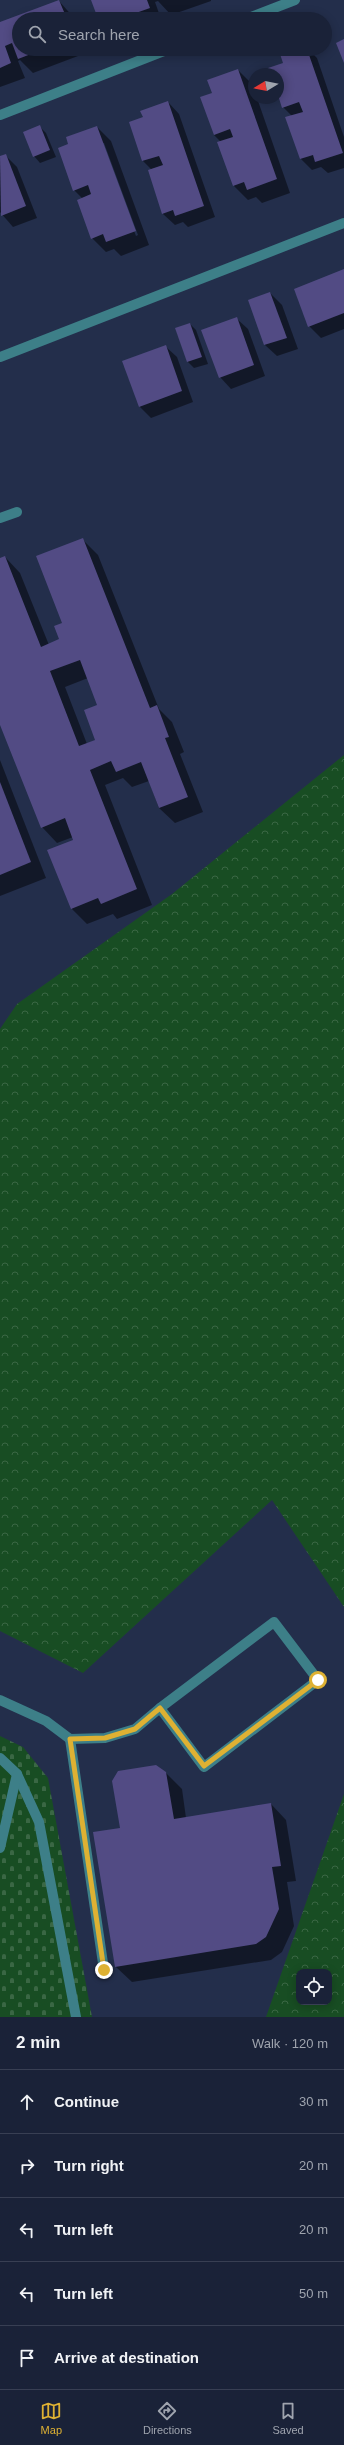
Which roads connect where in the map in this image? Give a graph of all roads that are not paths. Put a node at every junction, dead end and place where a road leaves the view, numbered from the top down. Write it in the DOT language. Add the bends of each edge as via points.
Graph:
graph roads {
  1 [pos="295,0"];
  2 [pos="264,12"];
  3 [pos="151,56"];
  4 [pos="0,115"];
  5 [pos="344,223"];
  6 [pos="0,357"];
  7 [pos="17,512"];
  8 [pos="0,518"];
  9 [pos="0,1700"];
  10 [pos="160,1708"];
  11 [pos="70,1739"];
  12 [pos="0,1758"];
  13 [pos="17,1774"];
  14 [pos="0,1848"];
  15 [pos="104,1970"];
  16 [pos="76,2017"];
  1 -- 2 [label="street"];
  3 -- 4 [label="street"];
  5 -- 6 [label="street"];
  7 -- 8 [label="street"];
  9 -- 11 [label="street" via="46,1721"];
  10 -- 10 [label="street" via="274,1622 318,1680 204,1766"];
  10 -- 11 [label="street" via="135,1729 105,1738"];
  11 -- 15 [label="street"];
  12 -- 13 [label="street"];
  13 -- 14 [label="street"];
  13 -- 16 [label="street" via="39,1822"];
}
